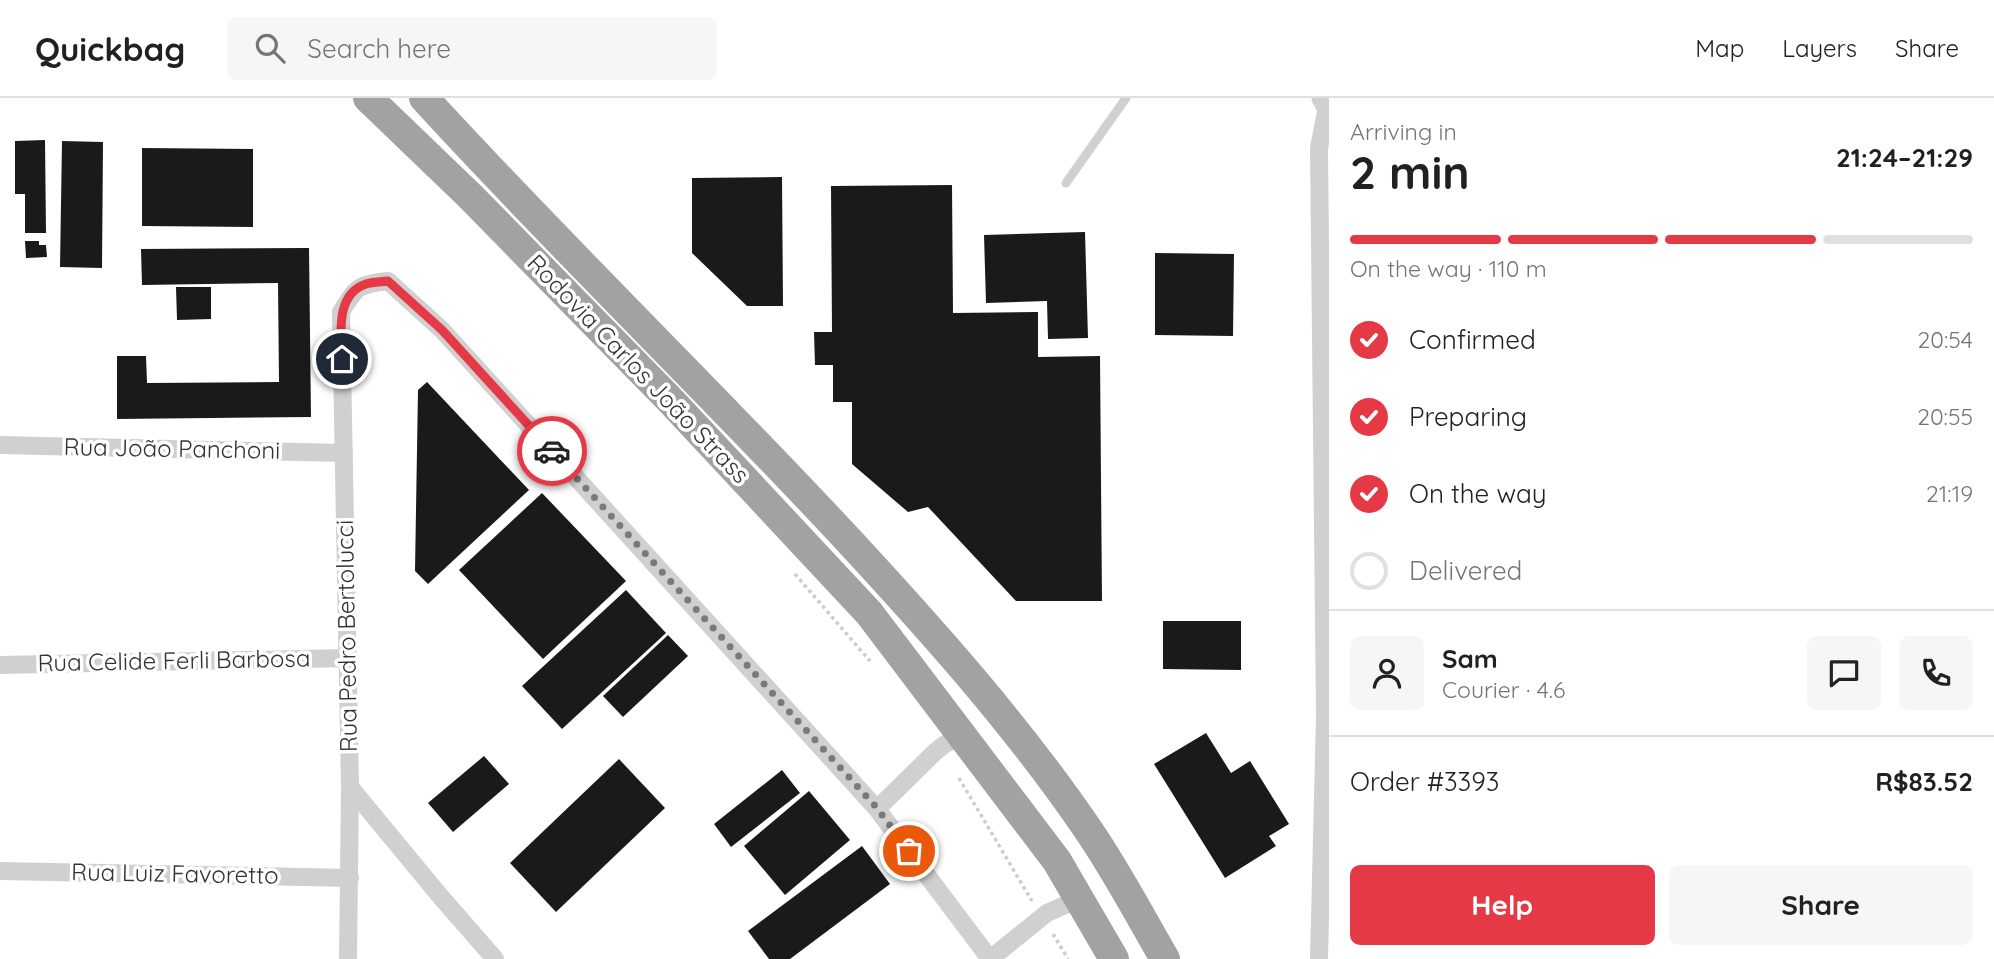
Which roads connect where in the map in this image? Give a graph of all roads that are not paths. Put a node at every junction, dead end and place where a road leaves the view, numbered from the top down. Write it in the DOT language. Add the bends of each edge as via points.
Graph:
graph roads {
  1 [pos="368,98"];
  2 [pos="424,98"];
  3 [pos="1126,98"];
  4 [pos="1326,105"];
  5 [pos="1066,183"];
  6 [pos="0,444"];
  7 [pos="344,453"];
  8 [pos="348,658"];
  9 [pos="0,665"];
  10 [pos="1327,716"];
  11 [pos="953,742"];
  12 [pos="1036,760"];
  13 [pos="350,787"];
  14 [pos="877,808"];
  15 [pos="0,871"];
  16 [pos="350,878"];
  17 [pos="1081,898"];
  18 [pos="348,959"];
  19 [pos="495,959"];
  20 [pos="990,959"];
  21 [pos="1114,959"];
  22 [pos="1165,959"];
  23 [pos="1320,959"];
  1 -- 11 [label="highway, Rodovia Carlos João Strass" via="671,401 869,613"];
  2 -- 12 [label="highway, Rodovia Carlos João Strass" via="904,600 998,708"];
  3 -- 5 [label="lane"];
  4 -- 10 [label="street" via="1320,148"];
  6 -- 7 [label="street, Rua João Panchoni"];
  7 -- 8 [label="street, Rua Pedro Bertolucci"];
  7 -- 14 [label="street, Rua Pedro Bertolucci" via="341,312 354,291 365,284 388,281 442,330"];
  8 -- 9 [label="street, Rua Celide Ferli Barbosa"];
  8 -- 13 [label="street, Rua Pedro Bertolucci"];
  10 -- 23 [label="street"];
  11 -- 12 [label="highway" via="992,739"];
  11 -- 14 [label="street"];
  11 -- 17 [label="highway, Rodovia Carlos João Strass" via="1057,861"];
  12 -- 22 [label="highway, Rodovia Carlos João Strass" via="1088,830"];
  13 -- 16 [label="street, Rua Pedro Bertolucci"];
  13 -- 19 [label="street"];
  14 -- 20 [label="street"];
  15 -- 16 [label="street, Rua Luiz Favoretto"];
  16 -- 18 [label="street, Rua Pedro Bertolucci"];
  17 -- 20 [label="street" via="1042,917"];
  17 -- 21 [label="highway, Rodovia Carlos João Strass"];
}
